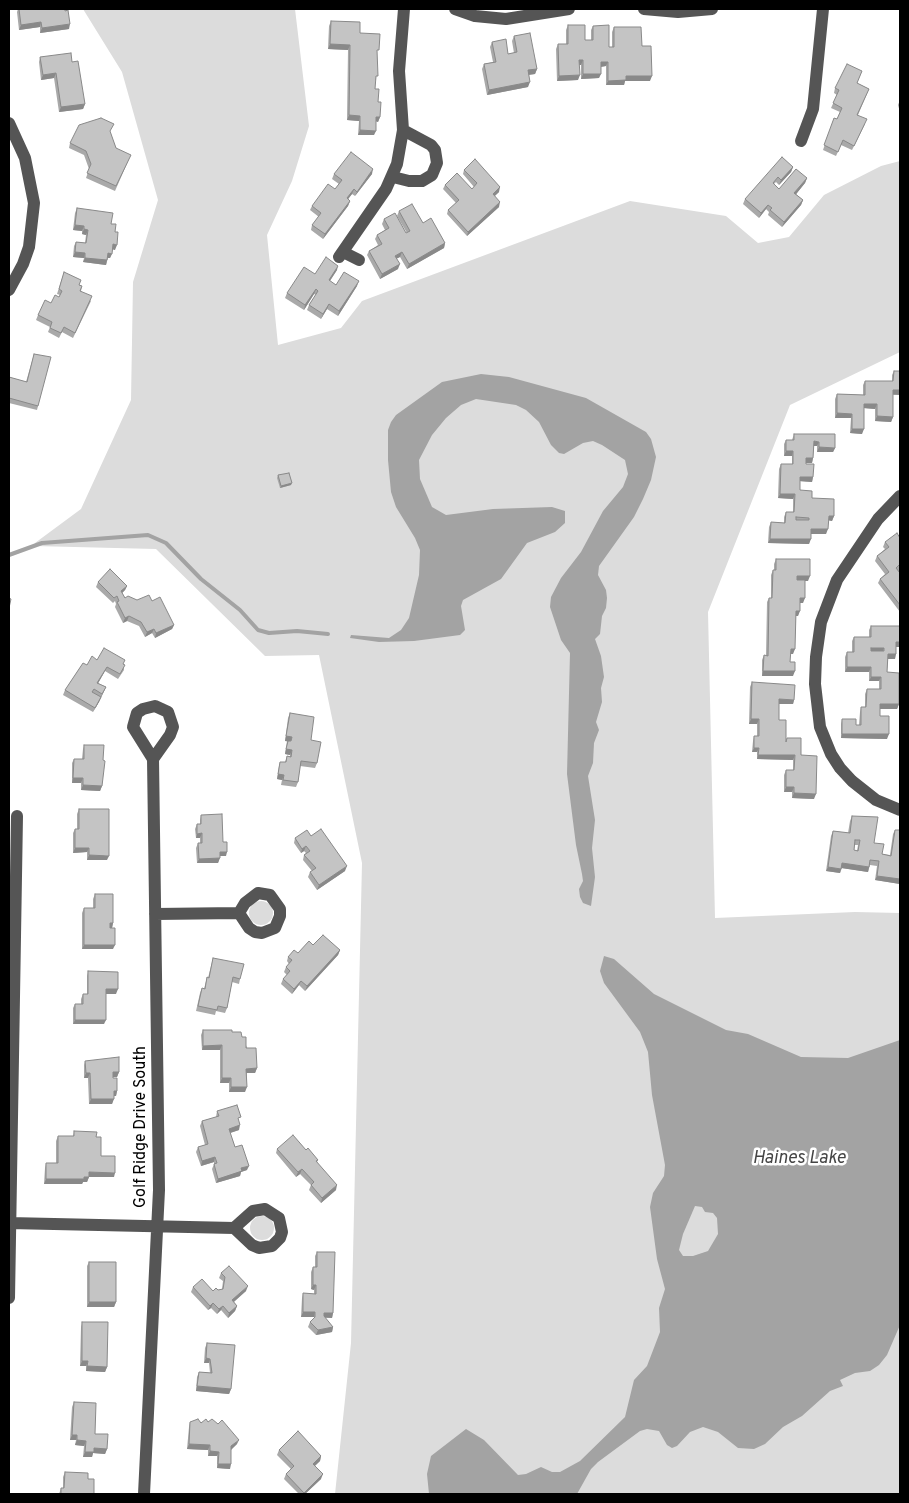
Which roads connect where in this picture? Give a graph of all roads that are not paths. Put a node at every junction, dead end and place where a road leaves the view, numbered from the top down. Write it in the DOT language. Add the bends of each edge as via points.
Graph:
graph roads {
  1 [pos="404,9"];
  2 [pos="455,9"];
  3 [pos="569,9"];
  4 [pos="644,9"];
  5 [pos="712,9"];
  6 [pos="823,9"];
  7 [pos="9,123"];
  8 [pos="403,130"];
  9 [pos="801,141"];
  10 [pos="393,178"];
  11 [pos="359,260"];
  12 [pos="9,290"];
  13 [pos="900,496"];
  14 [pos="154,759"];
  15 [pos="900,810"];
  16 [pos="17,816"];
  17 [pos="155,914"];
  18 [pos="238,914"];
  19 [pos="9,1223"];
  20 [pos="158,1227"];
  21 [pos="234,1228"];
  22 [pos="9,1298"];
  23 [pos="144,1494"];
  1 -- 8 [label="street" via="398,72"];
  2 -- 3 [label="street" via="475,16 506,19"];
  4 -- 5 [label="street" via="678,12"];
  6 -- 9 [label="street" via="813,109"];
  7 -- 12 [label="street" via="26,158 34,203 28,247"];
  8 -- 10 [label="street"];
  8 -- 10 [label="street" via="432,144 437,163 432,175 422,181"];
  10 -- 11 [label="street" via="341,254"];
  13 -- 15 [label="street" via="878,519 836,580 821,622 815,684 820,727 840,768 876,800"];
  14 -- 17 [label="street, Golf Ridge Drive South"];
  16 -- 19 [label="street"];
  17 -- 18 [label="street"];
  17 -- 20 [label="street, Golf Ridge Drive South"];
  19 -- 20 [label="street"];
  19 -- 22 [label="street"];
  20 -- 21 [label="street"];
  20 -- 23 [label="street, Golf Ridge Drive South"];
}
